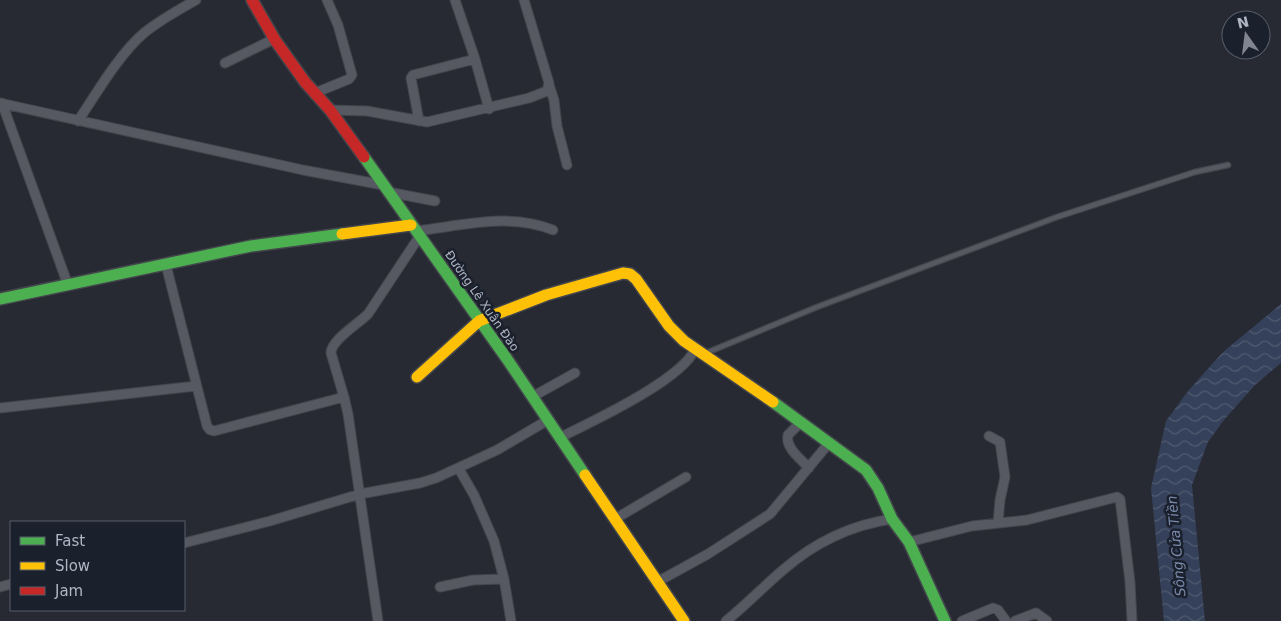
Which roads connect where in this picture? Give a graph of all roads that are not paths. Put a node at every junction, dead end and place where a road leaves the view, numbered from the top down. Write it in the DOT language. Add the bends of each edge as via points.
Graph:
graph roads {
  1 [pos="196,0"];
  2 [pos="252,0"];
  3 [pos="327,0"];
  4 [pos="456,0"];
  5 [pos="524,0"];
  6 [pos="274,38"];
  7 [pos="475,59"];
  8 [pos="226,63"];
  9 [pos="549,85"];
  10 [pos="315,93"];
  11 [pos="1,103"];
  12 [pos="489,109"];
  13 [pos="330,110"];
  14 [pos="78,120"];
  15 [pos="419,122"];
  16 [pos="1228,165"];
  17 [pos="567,166"];
  18 [pos="385,189"];
  19 [pos="435,201"];
  20 [pos="554,230"];
  21 [pos="415,231"];
  22 [pos="166,265"];
  23 [pos="68,285"];
  24 [pos="0,298"];
  25 [pos="479,321"];
  26 [pos="699,352"];
  27 [pos="575,373"];
  28 [pos="417,377"];
  29 [pos="196,386"];
  30 [pos="344,396"];
  31 [pos="532,397"];
  32 [pos="0,408"];
  33 [pos="548,420"];
  34 [pos="800,423"];
  35 [pos="989,436"];
  36 [pos="559,438"];
  37 [pos="829,443"];
  38 [pos="809,468"];
  39 [pos="459,469"];
  40 [pos="686,477"];
  41 [pos="360,494"];
  42 [pos="615,519"];
  43 [pos="892,519"];
  44 [pos="998,524"];
  45 [pos="909,542"];
  46 [pos="185,543"];
  47 [pos="504,579"];
  48 [pos="657,582"];
  49 [pos="440,587"];
  50 [pos="680,620"];
  51 [pos="378,621"];
  52 [pos="511,621"];
  53 [pos="726,621"];
  54 [pos="946,621"];
  55 [pos="962,621"];
  56 [pos="1006,621"];
  57 [pos="1015,621"];
  58 [pos="1047,621"];
  59 [pos="1132,621"];
  1 -- 14 [label="street" via="167,16 138,39"];
  2 -- 6 [label="street, Đường Lê Xuân Đào"];
  3 -- 10 [label="street" via="338,25 352,75"];
  4 -- 7 [label="street"];
  5 -- 9 [label="street"];
  6 -- 8 [label="street"];
  6 -- 10 [label="street, Đường Lê Xuân Đào"];
  7 -- 12 [label="street"];
  7 -- 15 [label="street" via="413,75"];
  9 -- 12 [label="street" via="547,91"];
  9 -- 17 [label="street"];
  10 -- 13 [label="street, Đường Lê Xuân Đào"];
  11 -- 14 [label="street"];
  11 -- 23 [label="street"];
  12 -- 15 [label="street"];
  13 -- 15 [label="street" via="367,111"];
  13 -- 18 [label="street, Đường Lê Xuân Đào"];
  14 -- 18 [label="street"];
  16 -- 26 [label="lane" via="1194,172 1057,217"];
  18 -- 19 [label="street"];
  18 -- 21 [label="street, Đường Lê Xuân Đào"];
  20 -- 21 [label="street" via="531,223 499,221"];
  21 -- 22 [label="street" via="251,246"];
  21 -- 25 [label="street, Đường Lê Xuân Đào"];
  21 -- 30 [label="street" via="368,314 337,339 331,348"];
  22 -- 23 [label="street"];
  22 -- 29 [label="street"];
  23 -- 24 [label="street"];
  25 -- 26 [label="street" via="546,295 626,273 636,279 674,331"];
  25 -- 28 [label="street"];
  25 -- 31 [label="street, Đường Lê Xuân Đào"];
  26 -- 34 [label="street"];
  26 -- 36 [label="street" via="649,390"];
  27 -- 31 [label="street"];
  29 -- 30 [label="street" via="207,426 212,431"];
  29 -- 32 [label="street"];
  30 -- 41 [label="street"];
  31 -- 33 [label="street, Đường Lê Xuân Đào"];
  33 -- 36 [label="street, Đường Lê Xuân Đào"];
  33 -- 39 [label="street"];
  34 -- 37 [label="street"];
  34 -- 38 [label="street" via="788,436 787,442"];
  35 -- 44 [label="street" via="1000,442 1005,477"];
  36 -- 42 [label="street, Đường Lê Xuân Đào"];
  37 -- 38 [label="street"];
  37 -- 43 [label="street" via="870,474"];
  38 -- 48 [label="street" via="762,521"];
  39 -- 41 [label="street" via="420,483"];
  39 -- 47 [label="street" via="494,540"];
  40 -- 42 [label="street"];
  41 -- 46 [label="street" via="270,522"];
  41 -- 51 [label="street"];
  42 -- 48 [label="street, Đường Lê Xuân Đào"];
  43 -- 45 [label="street"];
  43 -- 53 [label="street" via="847,530 820,543 783,570"];
  44 -- 45 [label="street" via="972,526"];
  44 -- 59 [label="street" via="1027,520 1113,497 1120,499"];
  45 -- 54 [label="street"];
  47 -- 49 [label="street" via="473,580"];
  47 -- 52 [label="street"];
  48 -- 50 [label="street, Đường Lê Xuân Đào"];
  55 -- 56 [label="street" via="993,608"];
  57 -- 58 [label="street" via="1036,613"];
}
